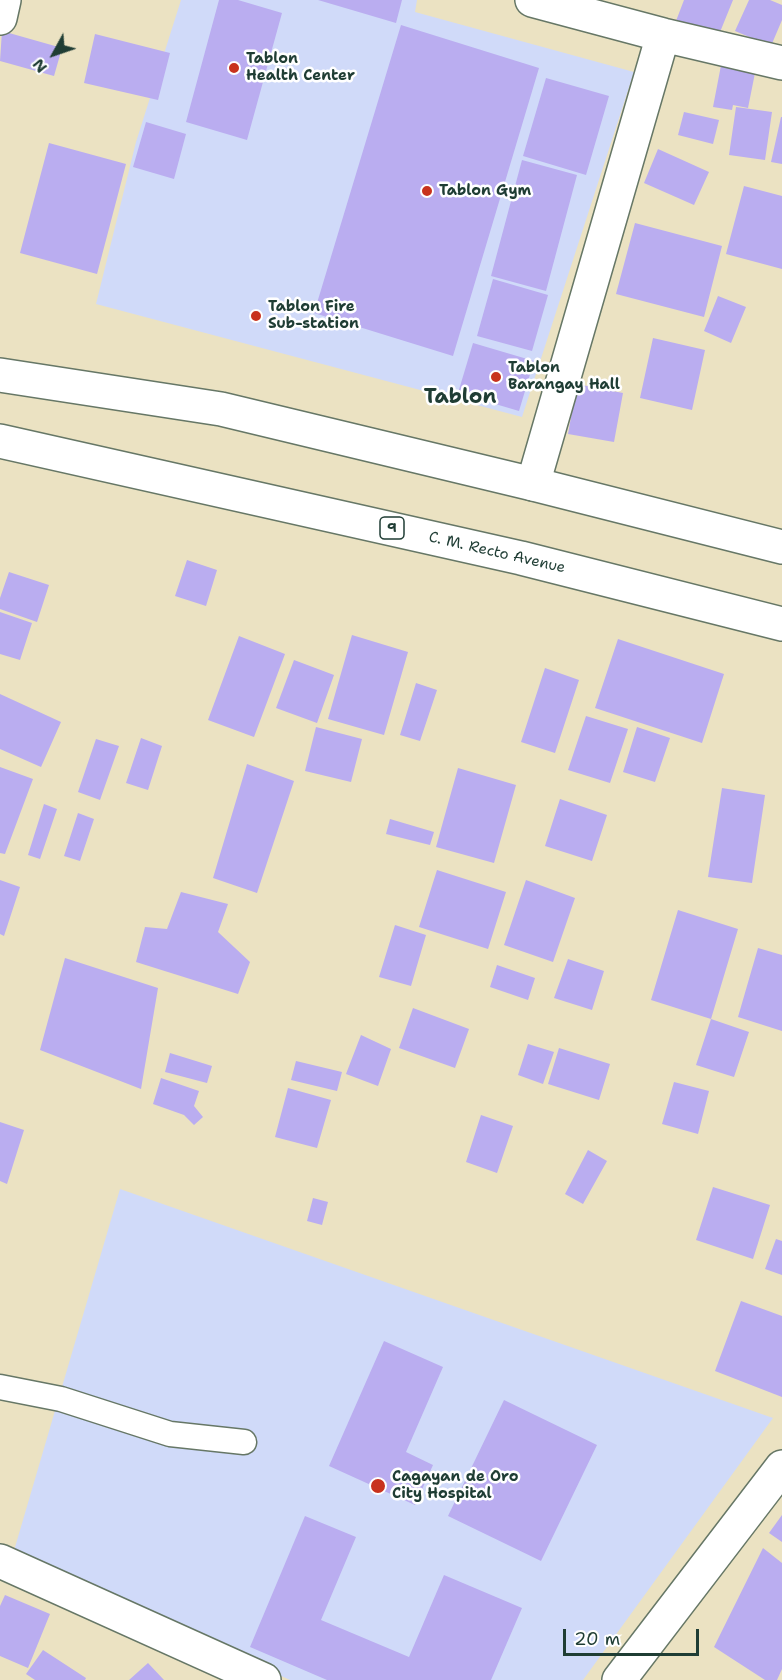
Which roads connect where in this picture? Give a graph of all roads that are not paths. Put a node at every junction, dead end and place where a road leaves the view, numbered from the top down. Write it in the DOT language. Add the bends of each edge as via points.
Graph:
graph roads {
  1 [pos="4,0"];
  2 [pos="532,0"];
  3 [pos="0,18"];
  4 [pos="663,35"];
  5 [pos="782,63"];
  6 [pos="0,375"];
  7 [pos="0,441"];
  8 [pos="533,484"];
  9 [pos="782,547"];
  10 [pos="782,624"];
  11 [pos="0,1387"];
  12 [pos="244,1442"];
  13 [pos="782,1467"];
  14 [pos="0,1561"];
  15 [pos="264,1680"];
  16 [pos="619,1680"];
  1 -- 3 [label="main road"];
  2 -- 4 [label="main road"];
  4 -- 5 [label="main road"];
  4 -- 8 [label="main road"];
  6 -- 8 [label="main road" via="222,409"];
  7 -- 10 [label="main road, C. M. Recto Avenue / 9" via="521,558"];
  8 -- 9 [label="main road"];
  11 -- 12 [label="lane" via="61,1399 170,1434"];
  13 -- 16 [label="main road"];
  14 -- 15 [label="main road"];
}
